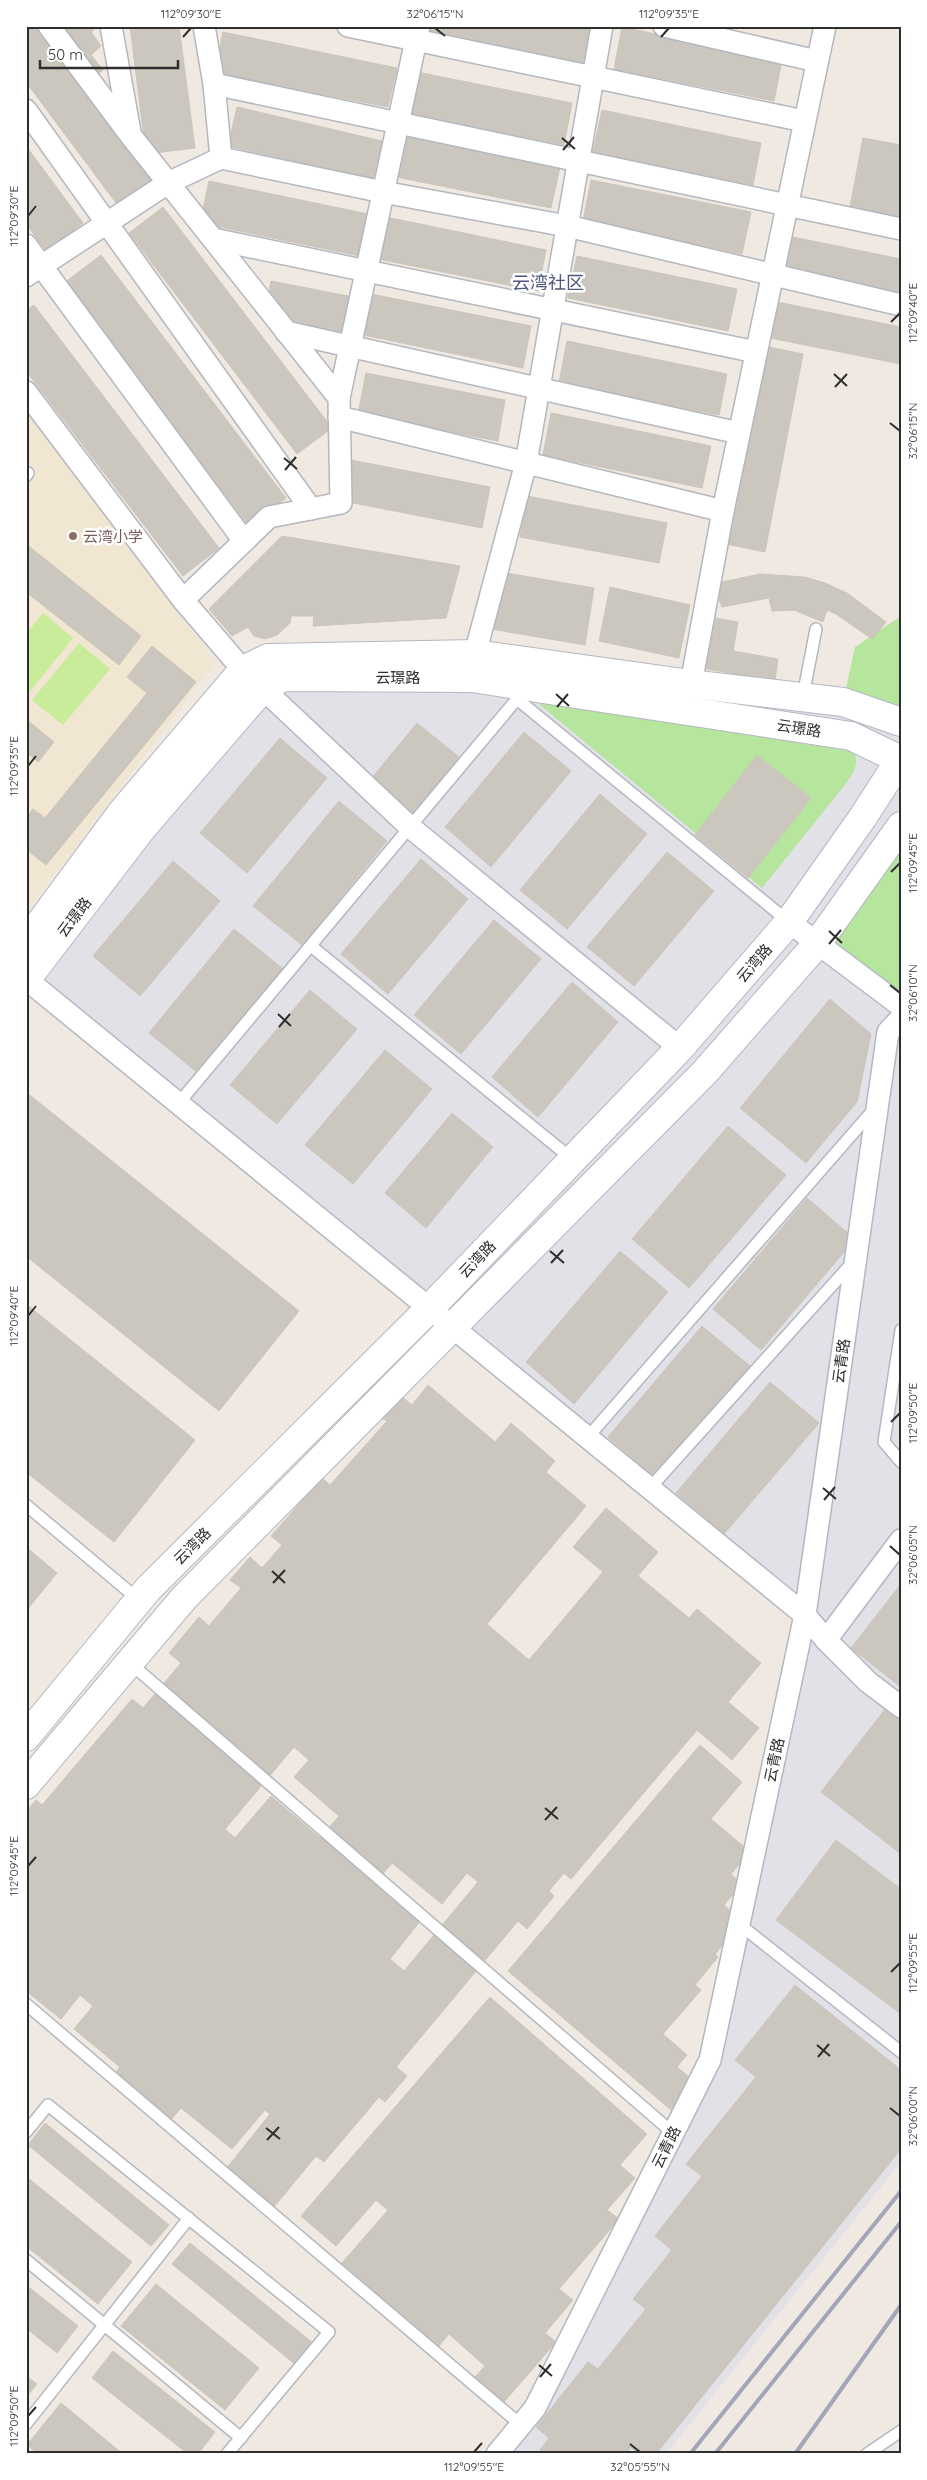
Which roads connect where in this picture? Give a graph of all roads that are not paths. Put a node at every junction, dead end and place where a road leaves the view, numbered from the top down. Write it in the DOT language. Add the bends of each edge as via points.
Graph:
graph roads {
  1 [pos="49,26"];
  2 [pos="111,26"];
  3 [pos="204,26"];
  4 [pos="348,26"];
  5 [pos="602,26"];
  6 [pos="664,26"];
  7 [pos="825,26"];
  8 [pos="417,33"];
  9 [pos="817,60"];
  10 [pos="593,77"];
  11 [pos="214,84"];
  12 [pos="26,110"];
  13 [pos="804,122"];
  14 [pos="398,123"];
  15 [pos="131,136"];
  16 [pos="221,158"];
  17 [pos="578,161"];
  18 [pos="168,184"];
  19 [pos="383,192"];
  20 [pos="787,205"];
  21 [pos="108,223"];
  22 [pos="567,226"];
  23 [pos="901,229"];
  24 [pos="213,239"];
  25 [pos="26,245"];
  26 [pos="34,271"];
  27 [pos="366,271"];
  28 [pos="772,275"];
  29 [pos="901,305"];
  30 [pos="552,310"];
  31 [pos="286,332"];
  32 [pos="350,346"];
  33 [pos="756,352"];
  34 [pos="539,388"];
  35 [pos="26,392"];
  36 [pos="339,408"];
  37 [pos="739,433"];
  38 [pos="526,462"];
  39 [pos="311,509"];
  40 [pos="723,511"];
  41 [pos="244,541"];
  42 [pos="183,600"];
  43 [pos="816,630"];
  44 [pos="475,654"];
  45 [pos="243,670"];
  46 [pos="691,684"];
  47 [pos="263,688"];
  48 [pos="803,696"];
  49 [pos="893,714"];
  50 [pos="862,741"];
  51 [pos="900,759"];
  52 [pos="869,808"];
  53 [pos="901,826"];
  54 [pos="410,827"];
  55 [pos="789,922"];
  56 [pos="26,942"];
  57 [pos="818,944"];
  58 [pos="311,946"];
  59 [pos="26,979"];
  60 [pos="901,1006"];
  61 [pos="901,1018"];
  62 [pos="680,1048"];
  63 [pos="178,1104"];
  64 [pos="877,1105"];
  65 [pos="572,1159"];
  66 [pos="856,1259"];
  67 [pos="430,1308"];
  68 [pos="453,1327"];
  69 [pos="901,1330"];
  70 [pos="588,1437"];
  71 [pos="901,1462"];
  72 [pos="650,1488"];
  73 [pos="26,1506"];
  74 [pos="901,1540"];
  75 [pos="139,1600"];
  76 [pos="805,1615"];
  77 [pos="826,1640"];
  78 [pos="130,1663"];
  79 [pos="901,1707"];
  80 [pos="26,1737"];
  81 [pos="26,1785"];
  82 [pos="739,1924"];
  83 [pos="26,2004"];
  84 [pos="901,2052"];
  85 [pos="26,2132"];
  86 [pos="673,2133"];
  87 [pos="189,2218"];
  88 [pos="26,2260"];
  89 [pos="105,2324"];
  90 [pos="26,2424"];
  91 [pos="520,2425"];
  92 [pos="901,2431"];
  93 [pos="241,2438"];
  94 [pos="227,2454"];
  95 [pos="497,2454"];
  96 [pos="868,2454"];
  1 -- 15 [label="street"];
  2 -- 15 [label="street"];
  3 -- 11 [label="street"];
  4 -- 8 [label="street"];
  5 -- 10 [label="street"];
  6 -- 9 [label="street"];
  7 -- 9 [label="street"];
  8 -- 10 [label="street"];
  8 -- 14 [label="street"];
  9 -- 13 [label="street"];
  10 -- 13 [label="street"];
  10 -- 17 [label="street"];
  11 -- 14 [label="street"];
  11 -- 16 [label="street"];
  12 -- 21 [label="street"];
  13 -- 20 [label="street"];
  14 -- 17 [label="street"];
  14 -- 19 [label="street"];
  15 -- 18 [label="street"];
  16 -- 18 [label="street"];
  16 -- 19 [label="street"];
  17 -- 20 [label="street"];
  17 -- 22 [label="street"];
  18 -- 21 [label="street"];
  18 -- 24 [label="street"];
  19 -- 22 [label="street"];
  19 -- 27 [label="street"];
  20 -- 23 [label="street"];
  20 -- 28 [label="street"];
  21 -- 26 [label="street"];
  21 -- 39 [label="street"];
  22 -- 28 [label="street"];
  22 -- 30 [label="street"];
  24 -- 27 [label="street"];
  24 -- 31 [label="street"];
  25 -- 26 [label="street"];
  26 -- 41 [label="street"];
  27 -- 30 [label="street"];
  27 -- 32 [label="street"];
  28 -- 29 [label="street"];
  28 -- 33 [label="street"];
  30 -- 33 [label="street"];
  30 -- 34 [label="street"];
  31 -- 32 [label="street"];
  31 -- 36 [label="street"];
  32 -- 34 [label="street"];
  32 -- 36 [label="street"];
  33 -- 37 [label="street"];
  34 -- 37 [label="street"];
  34 -- 38 [label="street"];
  35 -- 42 [label="street"];
  36 -- 38 [label="street"];
  36 -- 39 [label="street" via="341,502"];
  37 -- 40 [label="street"];
  38 -- 40 [label="street"];
  38 -- 44 [label="street"];
  39 -- 41 [label="street" via="269,517"];
  40 -- 46 [label="street"];
  41 -- 42 [label="street"];
  42 -- 45 [label="street"];
  43 -- 48 [label="lane"];
  44 -- 45 [label="main road, 云璟路" via="268,658"];
  44 -- 46 [label="main road, 云璟路"];
  45 -- 47 [label="street"];
  45 -- 56 [label="main road, 云璟路" via="122,812"];
  46 -- 48 [label="main road, 云璟路"];
  47 -- 50 [label="main road, 云璟路" via="283,676 472,678 851,736"];
  47 -- 54 [label="street"];
  47 -- 59 [label="main road, 云璟路" via="143,827"];
  48 -- 49 [label="main road, 云璟路"];
  50 -- 51 [label="main road, 云璟路"];
  50 -- 52 [label="main road" via="875,759 876,777"];
  51 -- 52 [label="main road, 云湾路"];
  52 -- 55 [label="main road, 云湾路"];
  53 -- 57 [label="main road, 云湾路"];
  54 -- 55 [label="lane" via="517,699"];
  54 -- 58 [label="lane"];
  54 -- 62 [label="street"];
  55 -- 57 [label="street"];
  55 -- 62 [label="main road, 云湾路"];
  57 -- 60 [label="street"];
  57 -- 68 [label="main road, 云湾路" via="705,1072"];
  58 -- 63 [label="lane"];
  58 -- 65 [label="lane"];
  59 -- 63 [label="street"];
  61 -- 64 [label="street, 云青路" via="888,1032"];
  62 -- 65 [label="main road, 云湾路"];
  63 -- 67 [label="street"];
  64 -- 66 [label="street, 云青路"];
  64 -- 70 [label="lane"];
  65 -- 67 [label="main road, 云湾路"];
  66 -- 72 [label="lane"];
  66 -- 76 [label="street, 云青路"];
  67 -- 68 [label="street"];
  67 -- 75 [label="main road, 云湾路"];
  68 -- 70 [label="street"];
  68 -- 78 [label="main road, 云湾路" via="184,1598"];
  69 -- 71 [label="lane" via="884,1442"];
  70 -- 72 [label="street"];
  72 -- 76 [label="street"];
  73 -- 75 [label="lane"];
  74 -- 77 [label="street"];
  75 -- 80 [label="main road, 云湾路"];
  76 -- 77 [label="street"];
  76 -- 82 [label="street, 云青路"];
  77 -- 79 [label="street" via="868,1682"];
  78 -- 81 [label="main road, 云湾路"];
  78 -- 86 [label="lane"];
  82 -- 84 [label="lane"];
  82 -- 86 [label="street, 云青路" via="710,2060"];
  83 -- 91 [label="lane"];
  85 -- 87 [label="lane" via="48,2105"];
  86 -- 91 [label="street, 云青路" via="535,2408"];
  87 -- 89 [label="lane"];
  87 -- 93 [label="lane" via="329,2332"];
  88 -- 89 [label="lane"];
  89 -- 90 [label="lane"];
  89 -- 93 [label="lane"];
  91 -- 95 [label="street, 云青路"];
  92 -- 96 [label="lane"];
  93 -- 94 [label="lane"];
}
